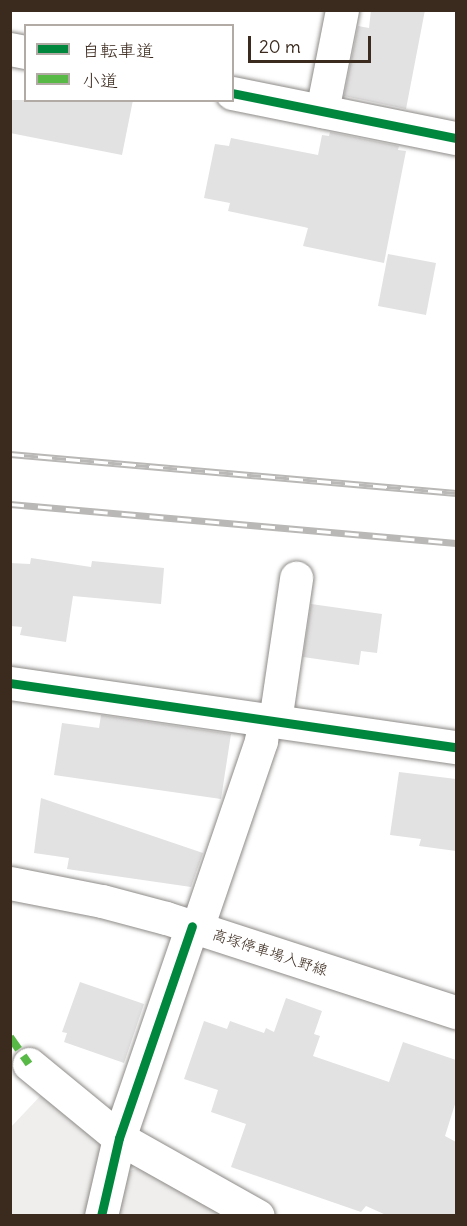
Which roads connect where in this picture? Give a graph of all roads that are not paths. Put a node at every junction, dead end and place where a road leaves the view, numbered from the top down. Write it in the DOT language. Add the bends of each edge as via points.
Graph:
graph roads {
  1 [pos="342,10"];
  2 [pos="234,93"];
  3 [pos="321,111"];
  4 [pos="456,138"];
  5 [pos="296,578"];
  6 [pos="10,683"];
  7 [pos="269,720"];
  8 [pos="456,747"];
  9 [pos="10,884"];
  10 [pos="195,927"];
  11 [pos="456,1012"];
  12 [pos="29,1064"];
  13 [pos="119,1138"];
  14 [pos="101,1215"];
  15 [pos="258,1215"];
  1 -- 3 [label="street"];
  2 -- 3 [label="street"];
  3 -- 4 [label="street"];
  5 -- 7 [label="street"];
  6 -- 7 [label="street"];
  7 -- 8 [label="street"];
  7 -- 10 [label="street"];
  9 -- 10 [label="street, 高塚停車場入野線" via="102,901"];
  10 -- 11 [label="street, 高塚停車場入野線"];
  10 -- 13 [label="street"];
  12 -- 13 [label="street"];
  13 -- 14 [label="street"];
  13 -- 15 [label="street"];
}
